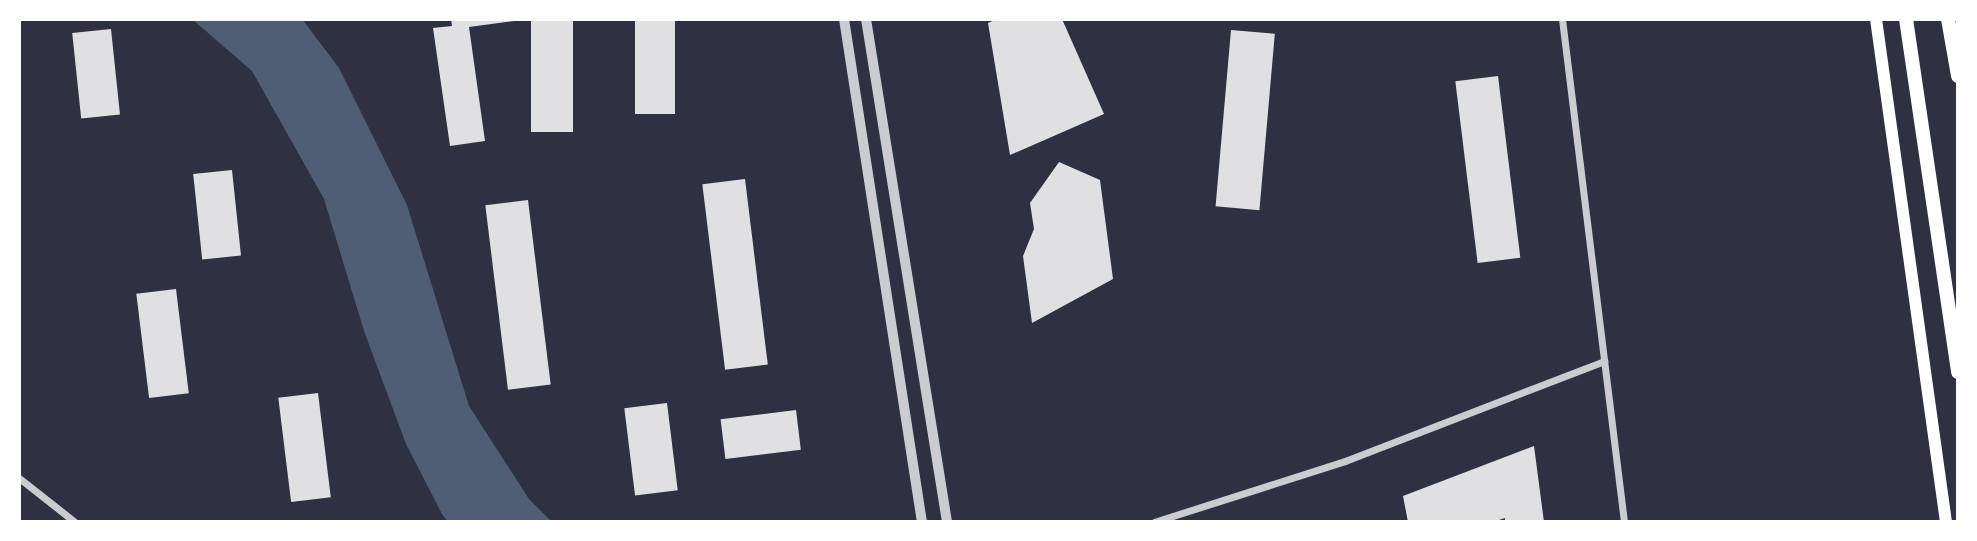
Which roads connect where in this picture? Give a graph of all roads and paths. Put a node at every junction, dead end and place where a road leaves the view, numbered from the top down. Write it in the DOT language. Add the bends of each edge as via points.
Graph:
graph roads {
  1 [pos="845,19"];
  2 [pos="866,19"];
  3 [pos="1562,19"];
  4 [pos="1876,19"];
  5 [pos="1906,19"];
  6 [pos="1948,19"];
  7 [pos="1958,76"];
  8 [pos="1604,361"];
  9 [pos="1958,372"];
  10 [pos="19,478"];
  11 [pos="75,522"];
  12 [pos="922,522"];
  13 [pos="947,522"];
  14 [pos="1154,522"];
  15 [pos="1623,522"];
  16 [pos="1946,522"];
  1 -- 12 [label="street"];
  2 -- 13 [label="street"];
  3 -- 8 [label="street"];
  4 -- 16 [label="main road"];
  5 -- 9 [label="highway"];
  6 -- 7 [label="highway"];
  8 -- 14 [label="street" via="1345,461"];
  8 -- 15 [label="street"];
  10 -- 11 [label="street"];
}
